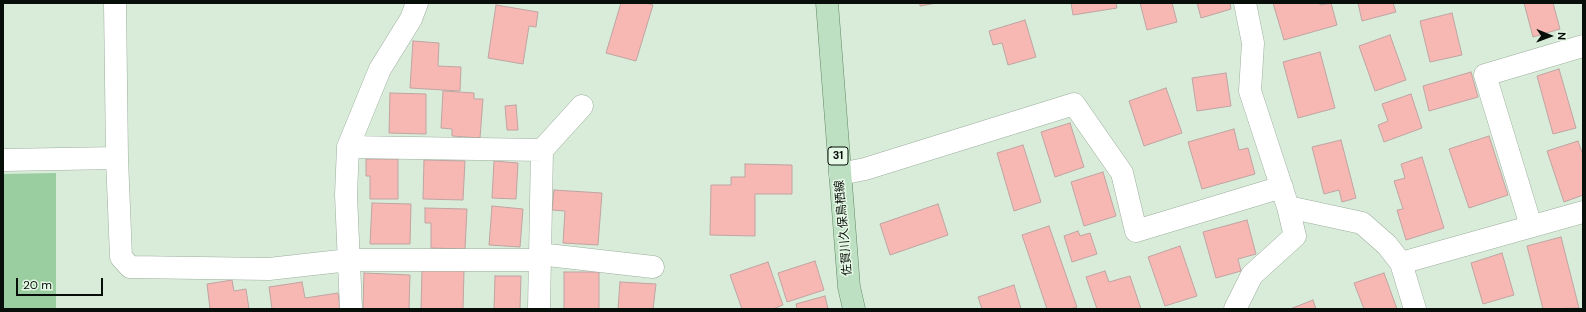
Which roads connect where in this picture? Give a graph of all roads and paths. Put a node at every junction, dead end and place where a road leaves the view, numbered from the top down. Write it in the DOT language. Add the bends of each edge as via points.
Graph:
graph roads {
  1 [pos="115,3"];
  2 [pos="417,3"];
  3 [pos="826,3"];
  4 [pos="1245,3"];
  5 [pos="1583,46"];
  6 [pos="582,106"];
  7 [pos="348,147"];
  8 [pos="542,150"];
  9 [pos="117,158"];
  10 [pos="3,160"];
  11 [pos="840,174"];
  12 [pos="1285,197"];
  13 [pos="1583,212"];
  14 [pos="1531,226"];
  15 [pos="539,257"];
  16 [pos="348,260"];
  17 [pos="1401,263"];
  18 [pos="653,267"];
  19 [pos="351,309"];
  20 [pos="539,309"];
  21 [pos="854,309"];
  22 [pos="1235,309"];
  23 [pos="1415,309"];
  1 -- 9 [label="street"];
  2 -- 7 [label="street" via="411,19 380,69"];
  3 -- 11 [label="main road, 佐賀川久保鳥栖線 / 31"];
  4 -- 12 [label="street" via="1253,43 1250,90"];
  5 -- 14 [label="street" via="1485,75"];
  6 -- 8 [label="street"];
  7 -- 8 [label="street"];
  7 -- 16 [label="street"];
  8 -- 15 [label="street"];
  9 -- 10 [label="street"];
  9 -- 16 [label="street" via="121,257 130,267 269,269"];
  11 -- 12 [label="street" via="865,169 1074,104 1122,173 1136,231"];
  11 -- 21 [label="main road, 佐賀川久保鳥栖線 / 31" via="849,287"];
  12 -- 17 [label="street" via="1362,223 1387,245"];
  12 -- 22 [label="street" via="1295,236 1252,275"];
  13 -- 14 [label="street"];
  14 -- 17 [label="street"];
  15 -- 16 [label="street"];
  15 -- 18 [label="street"];
  15 -- 20 [label="street"];
  16 -- 19 [label="street"];
  17 -- 23 [label="street"];
}
